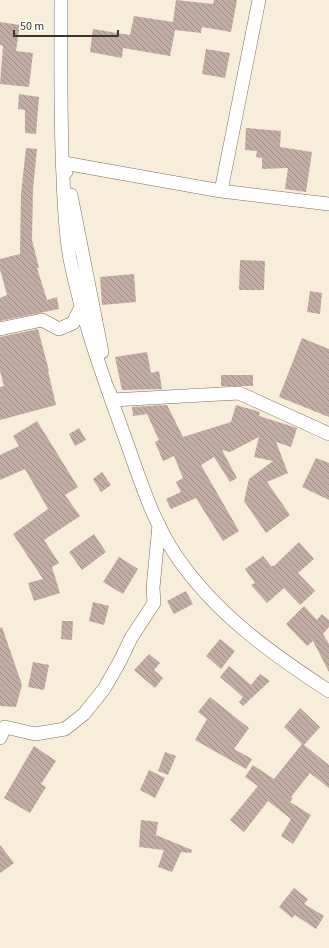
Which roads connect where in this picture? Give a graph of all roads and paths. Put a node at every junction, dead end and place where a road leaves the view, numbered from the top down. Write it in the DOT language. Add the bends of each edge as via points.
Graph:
graph roads {
  1 [pos="60,0"];
  2 [pos="259,0"];
  3 [pos="221,191"];
  4 [pos="329,204"];
  5 [pos="81,307"];
  6 [pos="0,328"];
  7 [pos="112,400"];
  8 [pos="329,434"];
  9 [pos="159,525"];
  10 [pos="327,687"];
  11 [pos="0,738"];
  1 -- 5 [label="street" via="65,211 70,257"];
  2 -- 3 [label="street"];
  3 -- 4 [label="street"];
  3 -- 7 [label="street" via="64,163"];
  5 -- 6 [label="street" via="73,323 59,329 42,320"];
  5 -- 7 [label="street"];
  7 -- 8 [label="street" via="239,393"];
  7 -- 9 [label="street" via="141,483"];
  9 -- 10 [label="street" via="177,557 227,615 257,641"];
  9 -- 11 [label="street" via="154,603 131,638 104,689 84,714 66,729 35,734 6,727"];
}
